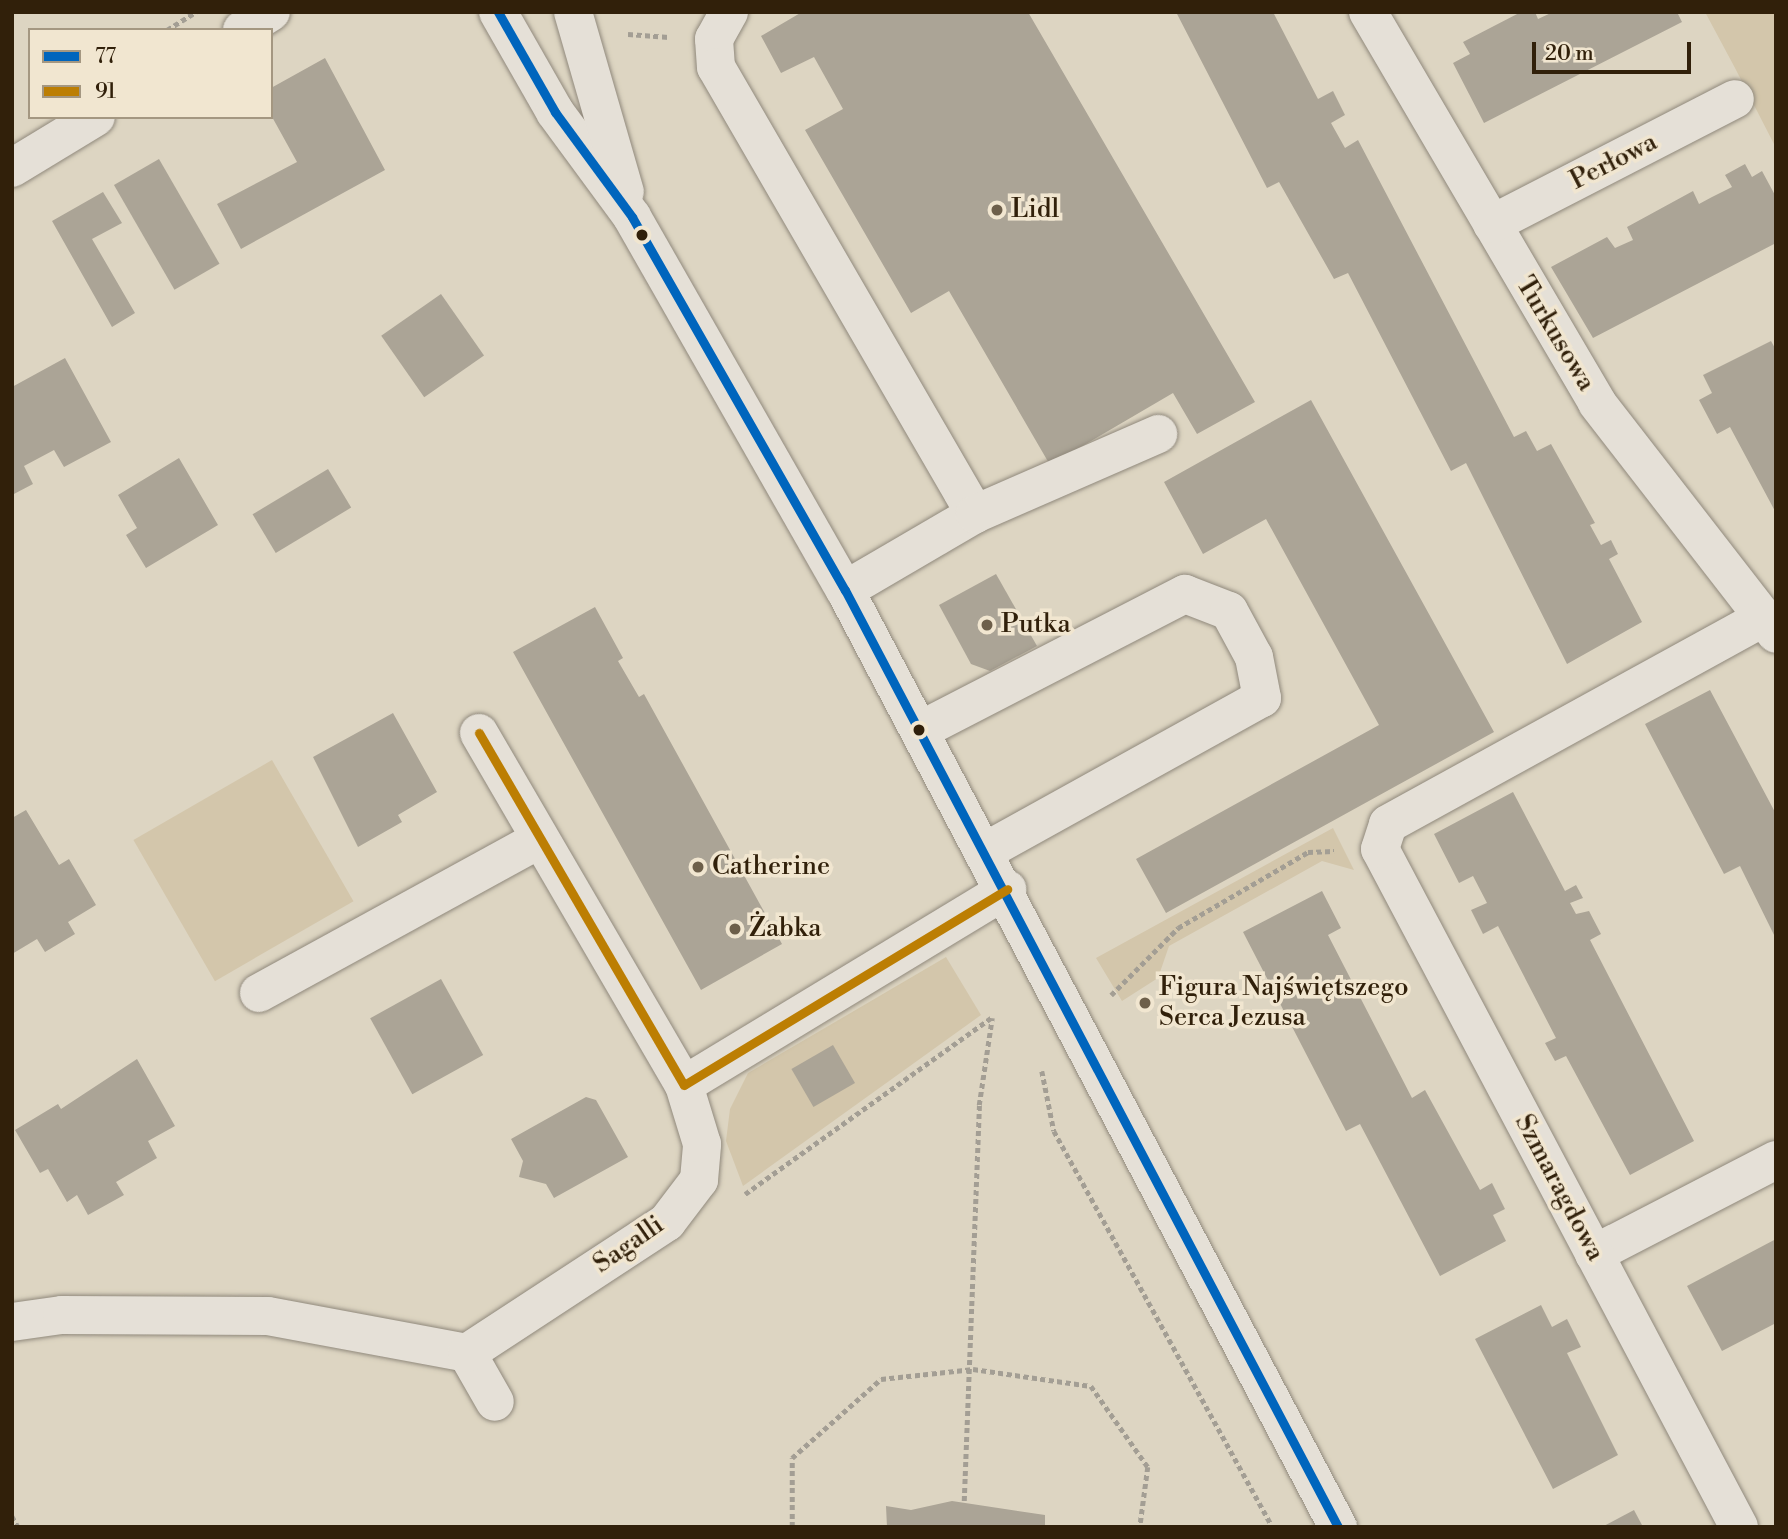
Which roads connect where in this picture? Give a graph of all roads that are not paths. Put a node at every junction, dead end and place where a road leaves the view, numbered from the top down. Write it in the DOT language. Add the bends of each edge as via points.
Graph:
graph roads {
  1 [pos="271,12"];
  2 [pos="498,12"];
  3 [pos="573,12"];
  4 [pos="1374,14"];
  5 [pos="721,26"];
  6 [pos="245,28"];
  7 [pos="1735,99"];
  8 [pos="93,119"];
  9 [pos="12,167"];
  10 [pos="632,217"];
  11 [pos="1492,224"];
  12 [pos="1158,434"];
  13 [pos="975,514"];
  14 [pos="845,590"];
  15 [pos="1770,626"];
  16 [pos="921,730"];
  17 [pos="479,733"];
  18 [pos="540,839"];
  19 [pos="986,851"];
  20 [pos="1007,889"];
  21 [pos="259,993"];
  22 [pos="684,1085"];
  23 [pos="1776,1160"];
  24 [pos="1594,1254"];
  25 [pos="12,1322"];
  26 [pos="467,1353"];
  27 [pos="495,1402"];
  28 [pos="1338,1527"];
  29 [pos="1739,1527"];
  1 -- 6 [label="street"];
  2 -- 10 [label="street" via="555,112"];
  3 -- 10 [label="street"];
  4 -- 11 [label="street, Turkusowa"];
  5 -- 13 [label="street" via="716,67"];
  7 -- 11 [label="street, Perłowa"];
  8 -- 9 [label="street"];
  10 -- 14 [label="street"];
  11 -- 15 [label="street, Turkusowa" via="1597,403"];
  12 -- 13 [label="street"];
  13 -- 14 [label="street"];
  14 -- 16 [label="street"];
  15 -- 24 [label="street, Szmaragdowa" via="1388,824 1380,849"];
  16 -- 19 [label="street"];
  16 -- 19 [label="street" via="1185,594 1229,611 1254,657 1262,698"];
  17 -- 18 [label="street, Sagalli"];
  18 -- 21 [label="street"];
  18 -- 22 [label="street, Sagalli"];
  19 -- 20 [label="street"];
  20 -- 22 [label="street"];
  20 -- 28 [label="street"];
  22 -- 26 [label="street, Sagalli" via="702,1144 699,1180 667,1222"];
  23 -- 24 [label="street"];
  24 -- 29 [label="street, Szmaragdowa"];
  25 -- 26 [label="street" via="112,1314 268,1316"];
  26 -- 27 [label="street"];
}
